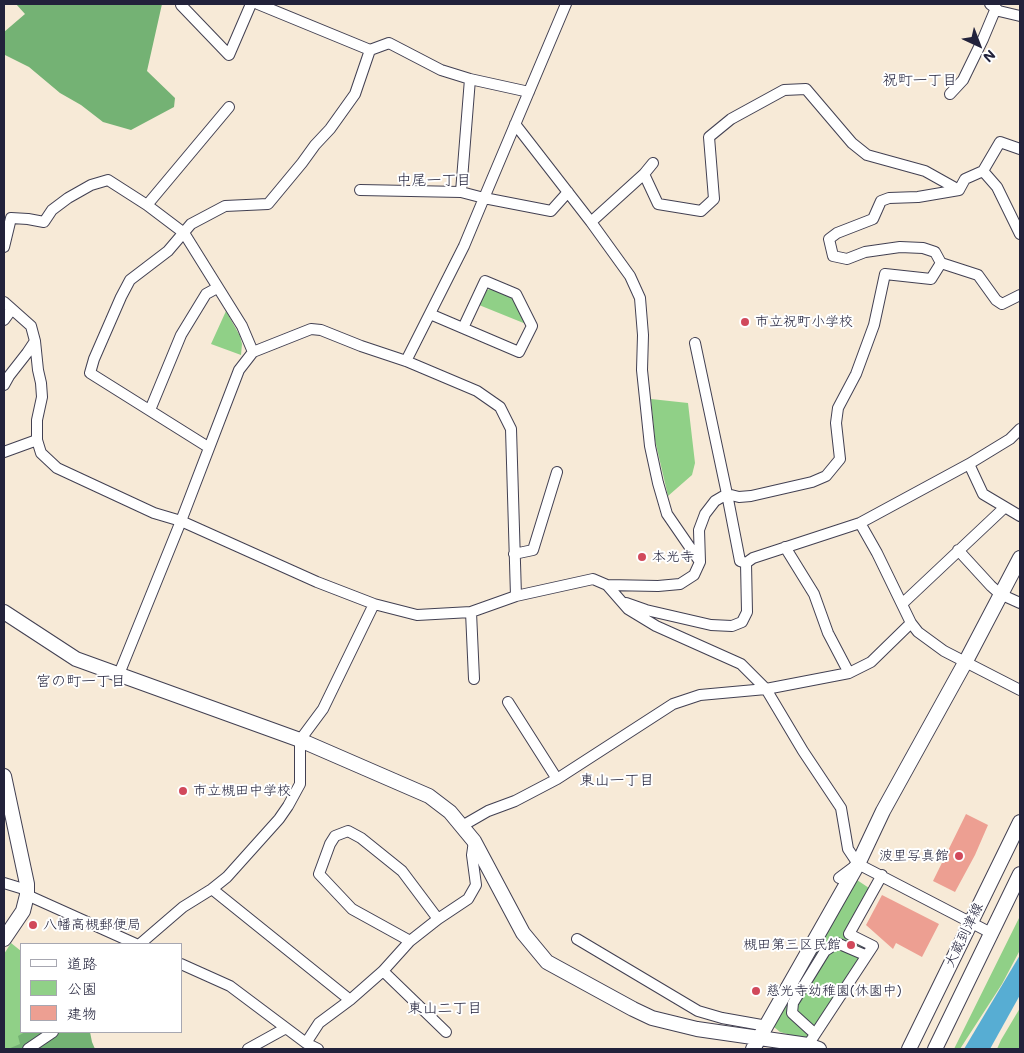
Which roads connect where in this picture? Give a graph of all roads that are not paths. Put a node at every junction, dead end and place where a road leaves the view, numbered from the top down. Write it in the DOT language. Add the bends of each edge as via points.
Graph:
graph roads {
  1 [pos="182,4"];
  2 [pos="250,4"];
  3 [pos="258,4"];
  4 [pos="566,4"];
  5 [pos="993,6"];
  6 [pos="1020,16"];
  7 [pos="370,50"];
  8 [pos="470,79"];
  9 [pos="530,92"];
  10 [pos="950,94"];
  11 [pos="229,107"];
  12 [pos="515,124"];
  13 [pos="1020,149"];
  14 [pos="653,163"];
  15 [pos="984,171"];
  16 [pos="644,174"];
  17 [pos="360,190"];
  18 [pos="959,190"];
  19 [pos="461,192"];
  20 [pos="568,192"];
  21 [pos="484,198"];
  22 [pos="147,205"];
  23 [pos="591,222"];
  24 [pos="184,232"];
  25 [pos="1020,234"];
  26 [pos="4,247"];
  27 [pos="941,263"];
  28 [pos="217,288"];
  29 [pos="1020,295"];
  30 [pos="8,305"];
  31 [pos="430,314"];
  32 [pos="4,320"];
  33 [pos="463,328"];
  34 [pos="35,340"];
  35 [pos="694,343"];
  36 [pos="253,352"];
  37 [pos="406,361"];
  38 [pos="4,385"];
  39 [pos="150,410"];
  40 [pos="1020,430"];
  41 [pos="36,440"];
  42 [pos="208,447"];
  43 [pos="4,452"];
  44 [pos="970,464"];
  45 [pos="557,472"];
  46 [pos="727,494"];
  47 [pos="1004,508"];
  48 [pos="1020,516"];
  49 [pos="181,521"];
  50 [pos="860,523"];
  51 [pos="785,547"];
  52 [pos="958,550"];
  53 [pos="514,554"];
  54 [pos="1020,558"];
  55 [pos="700,562"];
  56 [pos="746,563"];
  57 [pos="606,585"];
  58 [pos="1000,594"];
  59 [pos="516,596"];
  60 [pos="621,601"];
  61 [pos="1020,603"];
  62 [pos="374,604"];
  63 [pos="902,604"];
  64 [pos="4,612"];
  65 [pos="471,612"];
  66 [pos="911,623"];
  67 [pos="966,661"];
  68 [pos="849,673"];
  69 [pos="119,674"];
  70 [pos="474,679"];
  71 [pos="766,689"];
  72 [pos="1020,690"];
  73 [pos="508,702"];
  74 [pos="300,740"];
  75 [pos="4,776"];
  76 [pos="557,779"];
  77 [pos="1020,822"];
  78 [pos="462,826"];
  79 [pos="474,841"];
  80 [pos="858,864"];
  81 [pos="1020,874"];
  82 [pos="882,875"];
  83 [pos="839,878"];
  84 [pos="4,883"];
  85 [pos="212,890"];
  86 [pos="27,892"];
  87 [pos="438,919"];
  88 [pos="970,923"];
  89 [pos="992,933"];
  90 [pos="4,938"];
  91 [pos="577,939"];
  92 [pos="410,941"];
  93 [pos="136,943"];
  94 [pos="139,943"];
  95 [pos="865,955"];
  96 [pos="182,964"];
  97 [pos="383,971"];
  98 [pos="350,1000"];
  99 [pos="783,1010"];
  100 [pos="796,1018"];
  101 [pos="767,1026"];
  102 [pos="286,1028"];
  103 [pos="446,1032"];
  104 [pos="52,1033"];
  105 [pos="814,1042"];
  106 [pos="306,1043"];
  107 [pos="756,1044"];
  108 [pos="28,1049"];
  109 [pos="248,1049"];
  110 [pos="318,1049"];
  111 [pos="909,1049"];
  112 [pos="935,1049"];
  1 -- 2 [label="street" via="229,55"];
  3 -- 7 [label="street"];
  4 -- 9 [label="street"];
  5 -- 6 [label="street" via="999,11"];
  5 -- 10 [label="street" via="983,39 963,80"];
  7 -- 8 [label="street" via="389,43 441,70"];
  7 -- 24 [label="street" via="355,94 268,204 225,206 191,224"];
  8 -- 9 [label="street"];
  8 -- 19 [label="street"];
  9 -- 12 [label="street"];
  11 -- 22 [label="street"];
  12 -- 20 [label="street"];
  12 -- 21 [label="street"];
  13 -- 15 [label="street" via="1000,142"];
  14 -- 16 [label="street"];
  15 -- 18 [label="street" via="965,179"];
  15 -- 25 [label="street" via="997,187"];
  16 -- 18 [label="street" via="658,204 701,211 714,199 709,137 731,119 784,90 806,89 852,143 867,155 925,171"];
  16 -- 23 [label="street"];
  17 -- 19 [label="street"];
  18 -- 27 [label="street" via="889,198 881,201 873,219 829,238 833,256 847,259 865,252 923,248 935,252"];
  19 -- 21 [label="street"];
  20 -- 21 [label="street" via="551,211"];
  20 -- 23 [label="street"];
  21 -- 31 [label="street"];
  22 -- 24 [label="street"];
  22 -- 26 [label="street" via="108,180 68,198 52,210 44,222 11,218"];
  23 -- 55 [label="street" via="630,276 640,298 642,370 650,446 658,483 667,514"];
  24 -- 28 [label="street"];
  24 -- 39 [label="street" via="168,251 130,280 90,373"];
  27 -- 29 [label="street" via="978,275 1002,304"];
  27 -- 46 [label="street" via="931,279 885,274 874,326 856,374 838,408 836,423 840,460 826,476 751,496"];
  28 -- 36 [label="street" via="242,326"];
  28 -- 39 [label="street" via="206,294 181,335"];
  30 -- 32 [label="street"];
  30 -- 34 [label="street" via="31,326"];
  31 -- 33 [label="street"];
  31 -- 37 [label="street"];
  33 -- 33 [label="street" via="519,352 532,326 516,294 485,281"];
  34 -- 38 [label="street"];
  34 -- 41 [label="street" via="42,396"];
  35 -- 46 [label="street"];
  36 -- 37 [label="street" via="311,329"];
  36 -- 42 [label="street" via="239,370"];
  37 -- 53 [label="street" via="477,391 500,407 511,429"];
  39 -- 42 [label="street"];
  40 -- 44 [label="street"];
  41 -- 43 [label="street"];
  41 -- 49 [label="street" via="41,453 57,468 154,513"];
  42 -- 49 [label="street"];
  44 -- 47 [label="street" via="983,494"];
  44 -- 50 [label="street"];
  45 -- 53 [label="street" via="533,550"];
  46 -- 55 [label="street" via="715,501 705,514 699,530"];
  46 -- 56 [label="street" via="740,561"];
  47 -- 48 [label="street"];
  47 -- 52 [label="street"];
  49 -- 62 [label="street"];
  49 -- 69 [label="street"];
  50 -- 51 [label="street"];
  50 -- 63 [label="street"];
  51 -- 56 [label="street"];
  51 -- 68 [label="street" via="814,594 828,633"];
  52 -- 58 [label="street"];
  52 -- 63 [label="street"];
  53 -- 59 [label="street"];
  54 -- 58 [label="street"];
  55 -- 57 [label="street" via="694,575 680,584"];
  56 -- 60 [label="street" via="747,612 742,622 732,626 683,619"];
  57 -- 59 [label="street" via="593,579"];
  57 -- 60 [label="street"];
  58 -- 61 [label="street"];
  58 -- 67 [label="street"];
  59 -- 65 [label="street"];
  60 -- 71 [label="street" via="656,626 741,664"];
  62 -- 65 [label="street" via="417,615"];
  62 -- 74 [label="street" via="323,709"];
  63 -- 66 [label="street"];
  64 -- 69 [label="street" via="76,659"];
  65 -- 70 [label="street"];
  66 -- 67 [label="street" via="930,642"];
  66 -- 68 [label="street" via="871,662"];
  67 -- 72 [label="street"];
  67 -- 80 [label="street"];
  68 -- 71 [label="street"];
  69 -- 74 [label="street"];
  71 -- 76 [label="street" via="700,695 672,704"];
  71 -- 80 [label="street" via="841,808 848,849"];
  73 -- 76 [label="street"];
  74 -- 78 [label="street" via="429,796"];
  74 -- 85 [label="street" via="300,784 288,806"];
  75 -- 86 [label="street"];
  76 -- 78 [label="street"];
  77 -- 88 [label="street, 大蔵到津線"];
  78 -- 79 [label="street"];
  79 -- 87 [label="street" via="472,855 476,885 468,899"];
  79 -- 107 [label="street" via="522,933 547,962 652,1018"];
  80 -- 82 [label="street"];
  80 -- 83 [label="street"];
  80 -- 101 [label="street"];
  81 -- 89 [label="street, 大蔵到津線"];
  82 -- 88 [label="street"];
  82 -- 105 [label="street" via="849,934 873,946"];
  84 -- 86 [label="street"];
  85 -- 94 [label="street" via="183,907"];
  85 -- 98 [label="street"];
  86 -- 90 [label="street" via="23,911"];
  86 -- 93 [label="street"];
  87 -- 92 [label="street"];
  87 -- 92 [label="street" via="402,871 348,831 335,836 319,874 352,909"];
  88 -- 89 [label="street"];
  88 -- 111 [label="street, 大蔵到津線"];
  89 -- 112 [label="street, 大蔵到津線"];
  91 -- 101 [label="street" via="698,1011"];
  92 -- 97 [label="street"];
  95 -- 100 [label="street" via="837,943 825,951 793,1003 792,1013"];
  96 -- 102 [label="street" via="230,986"];
  97 -- 98 [label="street"];
  97 -- 103 [label="street"];
  98 -- 106 [label="street" via="319,1023"];
  99 -- 100 [label="street"];
  100 -- 105 [label="street"];
  101 -- 107 [label="street"];
  102 -- 106 [label="street"];
  102 -- 109 [label="street"];
  104 -- 108 [label="street"];
  105 -- 107 [label="street"];
  106 -- 110 [label="street"];
}
